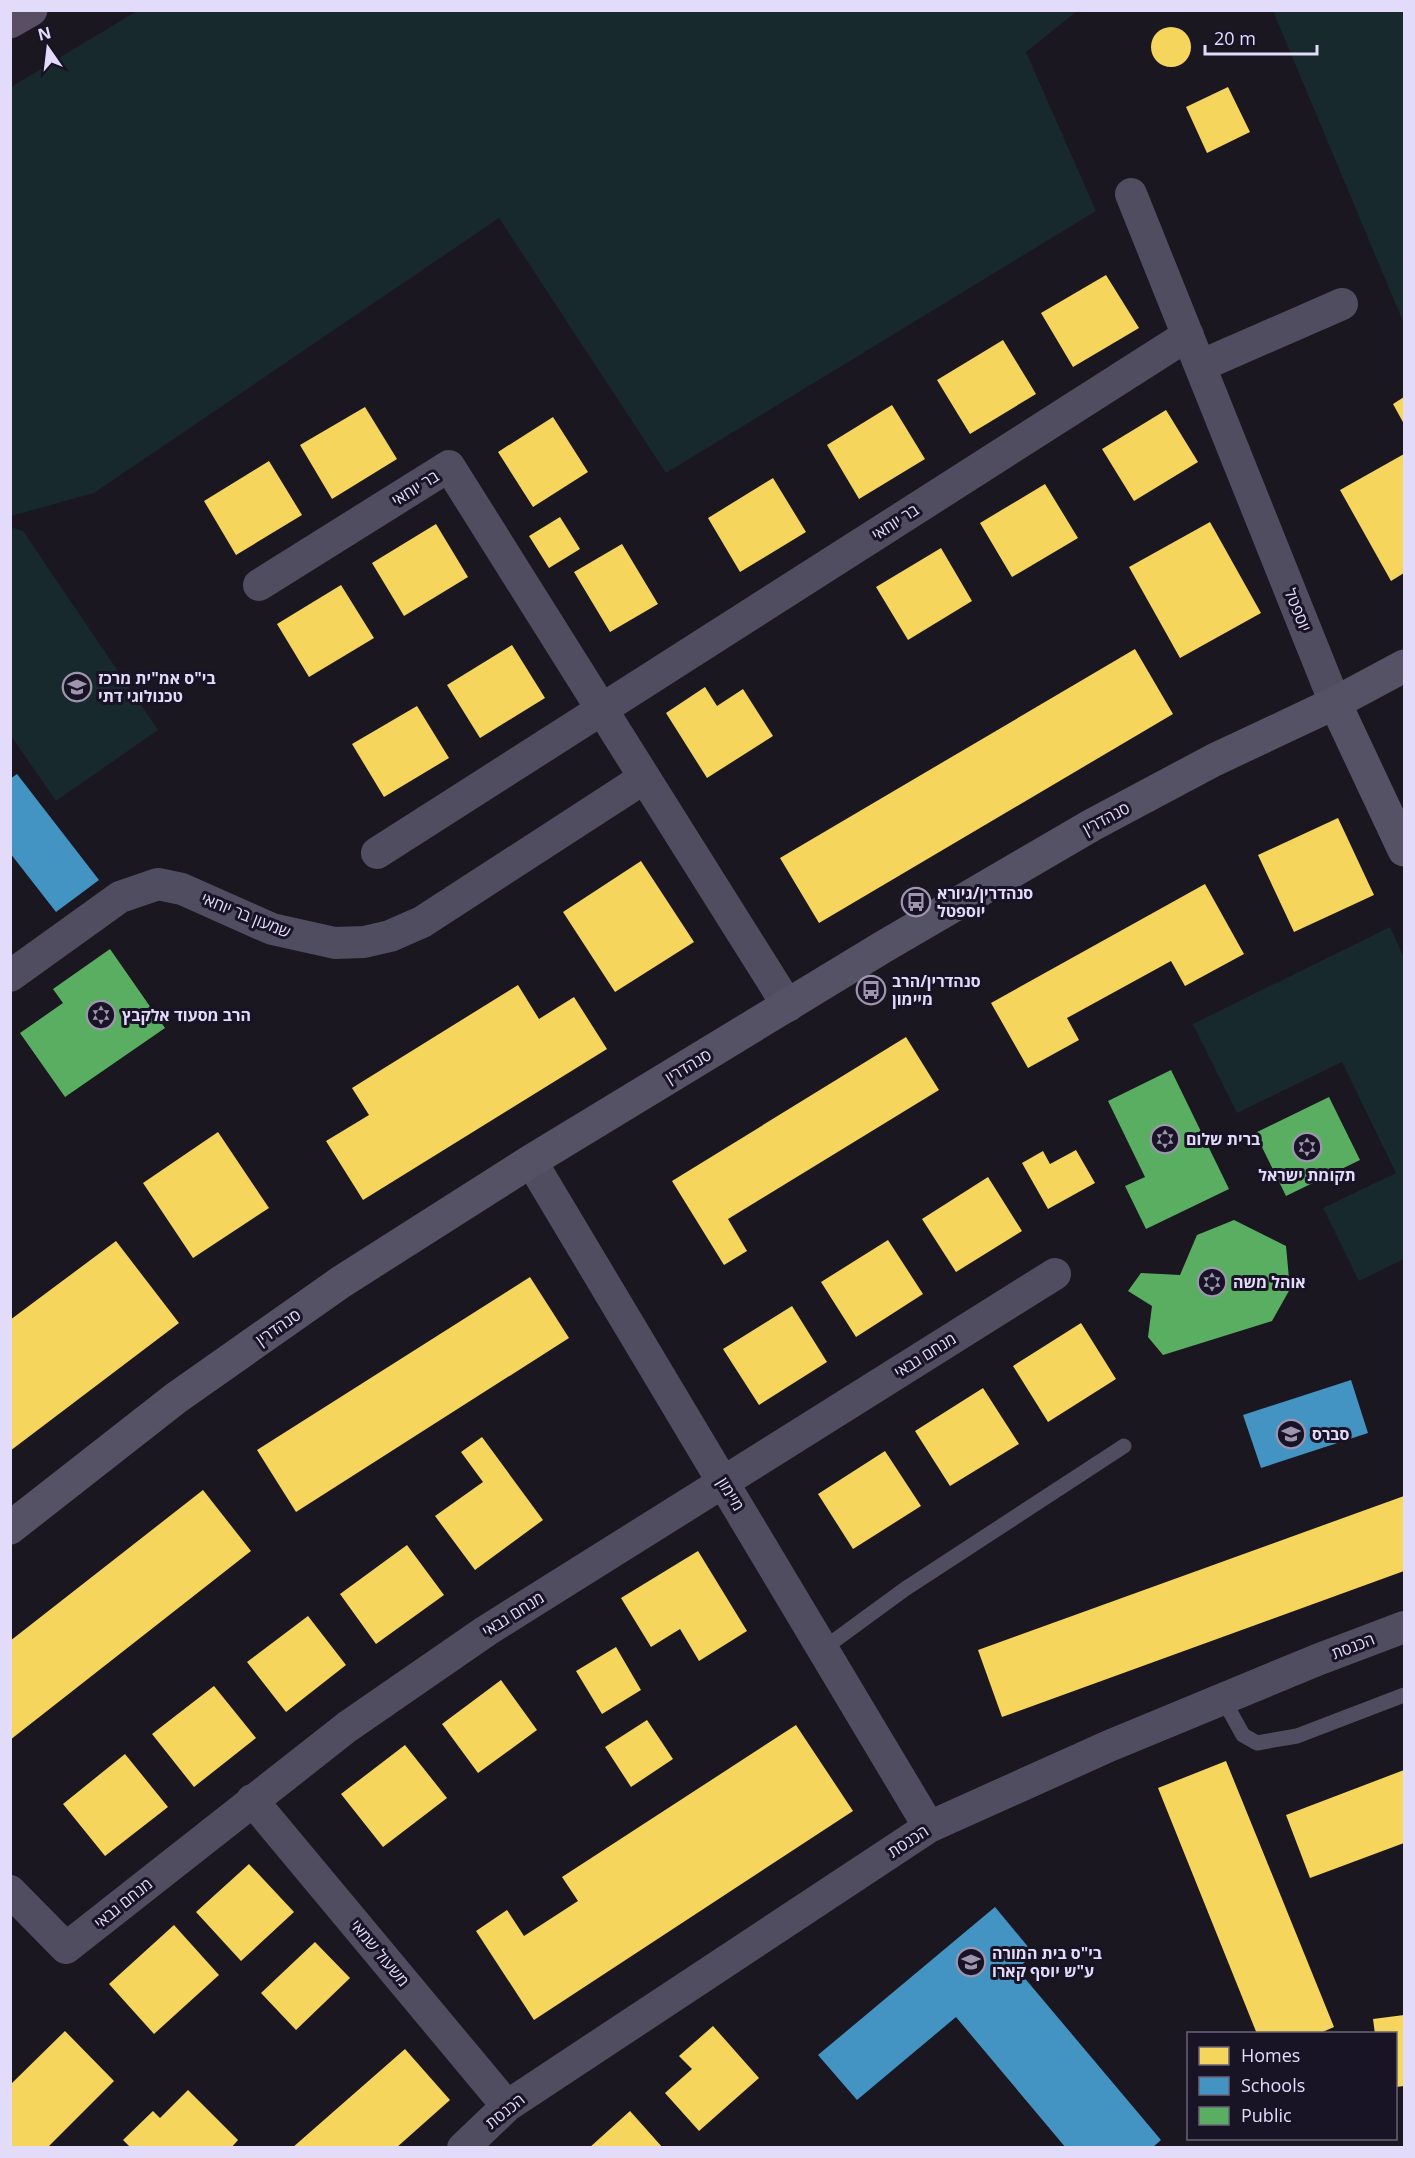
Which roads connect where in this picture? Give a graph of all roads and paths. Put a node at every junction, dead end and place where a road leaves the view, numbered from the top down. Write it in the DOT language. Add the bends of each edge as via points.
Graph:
graph roads {
  1 [pos="31,10"];
  2 [pos="10,22"];
  3 [pos="1131,194"];
  4 [pos="1341,304"];
  5 [pos="1188,335"];
  6 [pos="1200,366"];
  7 [pos="259,585"];
  8 [pos="1404,666"];
  9 [pos="1335,703"];
  10 [pos="602,709"];
  11 [pos="644,778"];
  12 [pos="1404,850"];
  13 [pos="377,853"];
  14 [pos="10,976"];
  15 [pos="788,1006"];
  16 [pos="531,1161"];
  17 [pos="1054,1274"];
  18 [pos="1124,1446"];
  19 [pos="724,1482"];
  20 [pos="10,1528"];
  21 [pos="1404,1627"];
  22 [pos="823,1649"];
  23 [pos="1404,1695"];
  24 [pos="1223,1699"];
  25 [pos="252,1800"];
  26 [pos="929,1827"];
  27 [pos="10,1891"];
  28 [pos="507,2106"];
  29 [pos="463,2148"];
  1 -- 2 [label="main road"];
  3 -- 5 [label="street, יוספטל"];
  4 -- 6 [label="street"];
  5 -- 6 [label="street, יוספטל"];
  5 -- 10 [label="street, בר יוחאי"];
  6 -- 9 [label="street, יוספטל"];
  7 -- 10 [label="street, בר יוחאי" via="449,466"];
  8 -- 9 [label="street, סנהדרין"];
  9 -- 12 [label="street, יוספטל"];
  9 -- 15 [label="street, סנהדרין" via="1214,760 1092,825"];
  10 -- 11 [label="street, בר יוחאי"];
  10 -- 13 [label="street, בר יוחאי"];
  11 -- 14 [label="street, שמעון בר יוחאי" via="422,922 390,936 335,943 308,938 272,929 182,889 158,884 120,897"];
  11 -- 15 [label="street, בר יוחאי"];
  15 -- 16 [label="street, סנהדרין"];
  16 -- 19 [label="street, מיימון"];
  16 -- 20 [label="street, סנהדרין" via="341,1282 176,1398"];
  17 -- 19 [label="street, מנחם גבאי"];
  18 -- 22 [label="lane" via="905,1589"];
  19 -- 22 [label="street, מיימון"];
  19 -- 25 [label="street, מנחם גבאי" via="486,1631 347,1727"];
  21 -- 24 [label="street, הכנסת"];
  22 -- 26 [label="street, מיימון"];
  23 -- 24 [label="lane" via="1297,1736 1257,1743 1243,1735"];
  24 -- 26 [label="street, הכנסת"];
  25 -- 27 [label="street, מנחם גבאי" via="66,1948"];
  25 -- 28 [label="street, משעול שמאי"];
  26 -- 28 [label="street, הכנסת"];
  28 -- 29 [label="street, הכנסת"];
}
